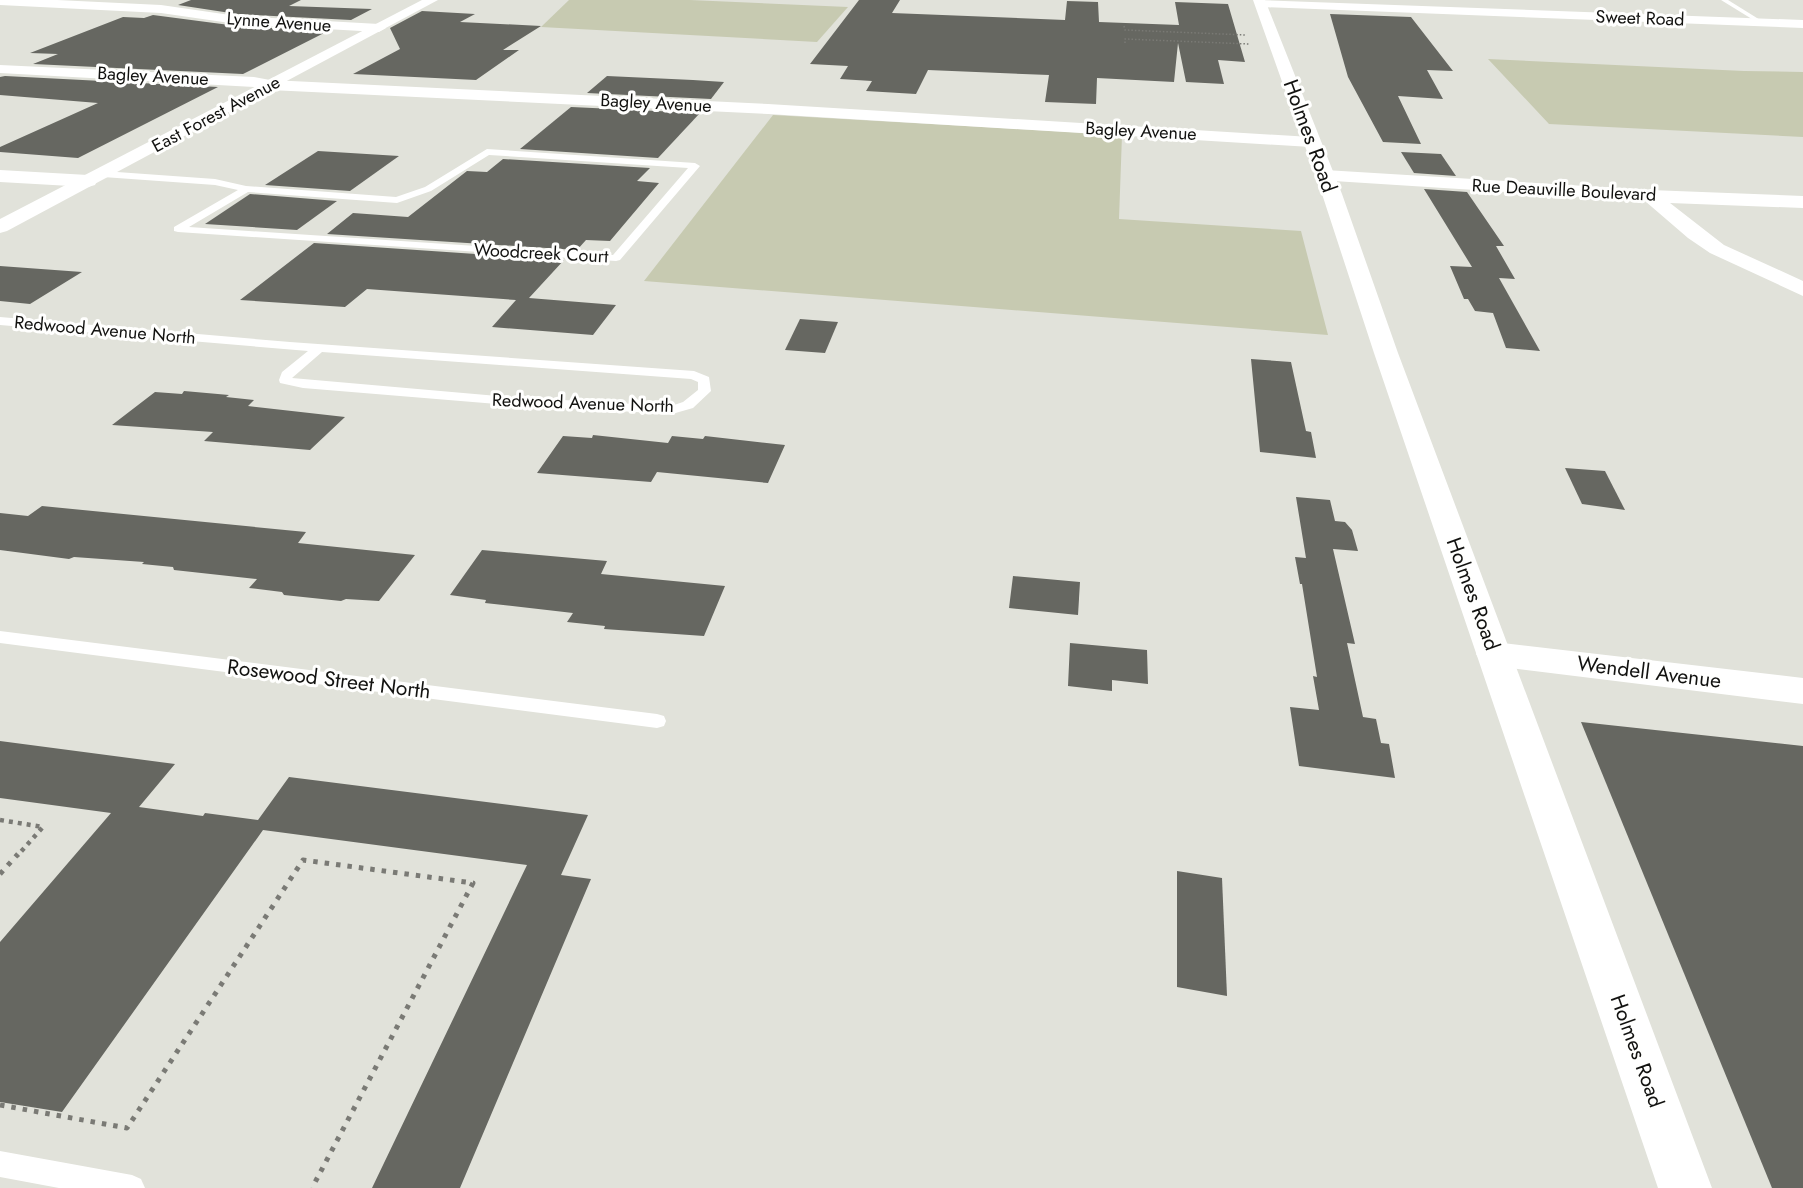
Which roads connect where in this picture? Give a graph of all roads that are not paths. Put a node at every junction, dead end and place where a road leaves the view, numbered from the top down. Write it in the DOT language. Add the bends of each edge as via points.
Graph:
graph roads {
  1 [pos="432,0"];
  2 [pos="1724,0"];
  3 [pos="0,1"];
  4 [pos="1260,2"];
  5 [pos="1762,23"];
  6 [pos="1803,24"];
  7 [pos="379,28"];
  8 [pos="0,69"];
  9 [pos="270,85"];
  10 [pos="1311,142"];
  11 [pos="0,176"];
  12 [pos="1325,176"];
  13 [pos="95,178"];
  14 [pos="246,189"];
  15 [pos="1650,196"];
  16 [pos="1803,202"];
  17 [pos="0,227"];
  18 [pos="1803,289"];
  19 [pos="0,321"];
  20 [pos="319,348"];
  21 [pos="0,637"];
  22 [pos="1494,654"];
  23 [pos="1803,691"];
  24 [pos="657,720"];
  25 [pos="0,1164"];
  26 [pos="132,1188"];
  27 [pos="1685,1188"];
  1 -- 7 [label="street, East Forest Avenue"];
  2 -- 5 [label="lane"];
  3 -- 7 [label="street, Lynne Avenue" via="161,9 237,20"];
  4 -- 5 [label="street, Sweet Road"];
  4 -- 10 [label="street, Holmes Road"];
  5 -- 6 [label="street, Sweet Road"];
  7 -- 9 [label="street, East Forest Avenue"];
  8 -- 9 [label="street, Bagley Avenue"];
  9 -- 10 [label="street, Bagley Avenue"];
  9 -- 13 [label="street, East Forest Avenue"];
  10 -- 12 [label="street, Holmes Road"];
  11 -- 13 [label="street"];
  12 -- 15 [label="street, Rue Deauville Boulevard"];
  12 -- 22 [label="street, Holmes Road"];
  13 -- 14 [label="lane, Woodcreek Court" via="214,182"];
  13 -- 17 [label="street, East Forest Avenue"];
  14 -- 14 [label="lane, Woodcreek Court" via="178,229 616,258 695,165 487,152 428,189 397,200"];
  15 -- 16 [label="street, Rue Deauville Boulevard"];
  15 -- 18 [label="street" via="1717,249"];
  19 -- 20 [label="lane, Redwood Avenue North"];
  20 -- 20 [label="lane, Redwood Avenue North" via="694,375 704,380 704,391 688,405 672,410 485,399 285,380"];
  21 -- 24 [label="lane, Rosewood Street North"];
  22 -- 23 [label="street, Wendell Avenue"];
  22 -- 27 [label="street, Holmes Road"];
  25 -- 26 [label="lane"];
}
